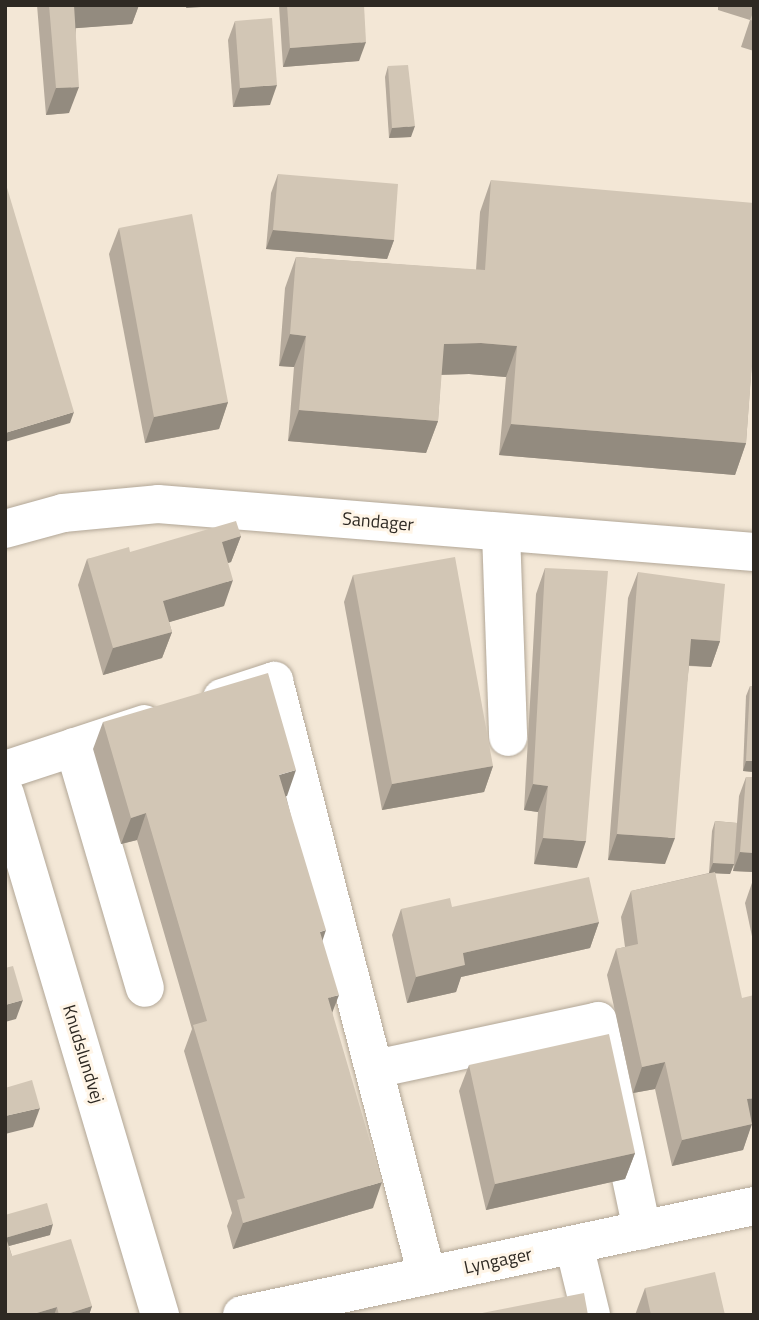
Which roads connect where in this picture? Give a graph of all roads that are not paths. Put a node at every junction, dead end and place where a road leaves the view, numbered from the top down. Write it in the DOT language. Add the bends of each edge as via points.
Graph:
graph roads {
  1 [pos="5,529"];
  2 [pos="501,532"];
  3 [pos="754,552"];
  4 [pos="508,737"];
  5 [pos="74,747"];
  6 [pos="5,770"];
  7 [pos="5,794"];
  8 [pos="145,988"];
  9 [pos="375,1069"];
  10 [pos="754,1206"];
  11 [pos="642,1230"];
  12 [pos="574,1245"];
  13 [pos="427,1276"];
  14 [pos="160,1315"];
  15 [pos="242,1315"];
  16 [pos="591,1315"];
  1 -- 2 [label="street, Sandager" via="63,513 158,504"];
  2 -- 3 [label="street, Sandager"];
  2 -- 4 [label="street"];
  5 -- 6 [label="street"];
  5 -- 8 [label="street"];
  5 -- 9 [label="street" via="274,681"];
  7 -- 14 [label="street, Knudslundvej"];
  9 -- 11 [label="street" via="598,1021"];
  9 -- 13 [label="street"];
  10 -- 11 [label="street, Lyngager"];
  11 -- 12 [label="street, Lyngager"];
  12 -- 13 [label="street, Lyngager"];
  12 -- 16 [label="street"];
  13 -- 15 [label="street, Lyngager"];
}
